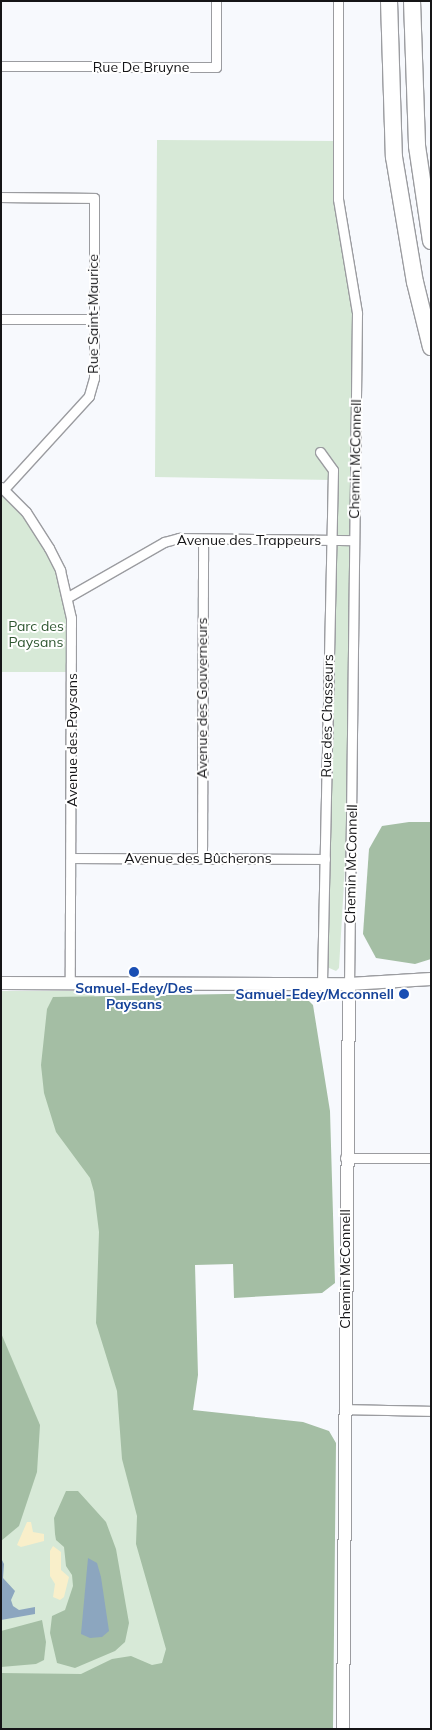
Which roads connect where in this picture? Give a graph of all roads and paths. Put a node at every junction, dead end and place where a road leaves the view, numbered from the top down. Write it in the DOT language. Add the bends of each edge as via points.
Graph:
graph roads {
  1 [pos="216,1"];
  2 [pos="338,1"];
  3 [pos="389,1"];
  4 [pos="412,1"];
  5 [pos="1,66"];
  6 [pos="1,198"];
  7 [pos="431,241"];
  8 [pos="1,319"];
  9 [pos="94,319"];
  10 [pos="431,347"];
  11 [pos="320,452"];
  12 [pos="2,488"];
  13 [pos="203,540"];
  14 [pos="330,540"];
  15 [pos="354,540"];
  16 [pos="68,596"];
  17 [pos="202,857"];
  18 [pos="72,858"];
  19 [pos="325,859"];
  20 [pos="431,979"];
  21 [pos="1,983"];
  22 [pos="70,983"];
  23 [pos="322,984"];
  24 [pos="349,984"];
  25 [pos="345,1158"];
  26 [pos="431,1158"];
  27 [pos="344,1409"];
  28 [pos="431,1411"];
  29 [pos="343,1729"];
  1 -- 5 [label="street, Rue De Bruyne" via="216,67"];
  2 -- 15 [label="street, Chemin McConnell" via="338,199 357,313"];
  3 -- 10 [label="highway" via="394,157 415,282"];
  4 -- 7 [label="highway" via="417,146"];
  6 -- 9 [label="street, Rue Saint-Maurice" via="94,198"];
  8 -- 9 [label="street"];
  9 -- 12 [label="street, Rue Saint-Maurice" via="94,378 90,396"];
  11 -- 14 [label="street, Rue des Chasseurs" via="333,470"];
  12 -- 16 [label="street, Avenue des Paysans" via="39,530 60,570"];
  13 -- 14 [label="street, Avenue des Trappeurs"];
  13 -- 16 [label="street, Avenue des Trappeurs" via="179,538 164,542"];
  13 -- 17 [label="street, Avenue des Gouverneurs"];
  14 -- 15 [label="street, Avenue des Trappeurs"];
  14 -- 19 [label="street, Rue des Chasseurs"];
  15 -- 24 [label="street, Chemin McConnell"];
  16 -- 18 [label="street, Avenue des Paysans" via="73,672"];
  17 -- 18 [label="street, Avenue des Bûcherons"];
  17 -- 19 [label="street, Avenue des Bûcherons"];
  18 -- 22 [label="street, Avenue des Paysans"];
  19 -- 23 [label="street, Rue des Chasseurs"];
  20 -- 24 [label="street"];
  21 -- 22 [label="street"];
  22 -- 23 [label="street"];
  23 -- 24 [label="street"];
  24 -- 25 [label="street, Chemin McConnell"];
  25 -- 26 [label="street"];
  25 -- 27 [label="street, Chemin McConnell"];
  27 -- 28 [label="street"];
  27 -- 29 [label="street, Chemin McConnell"];
}
